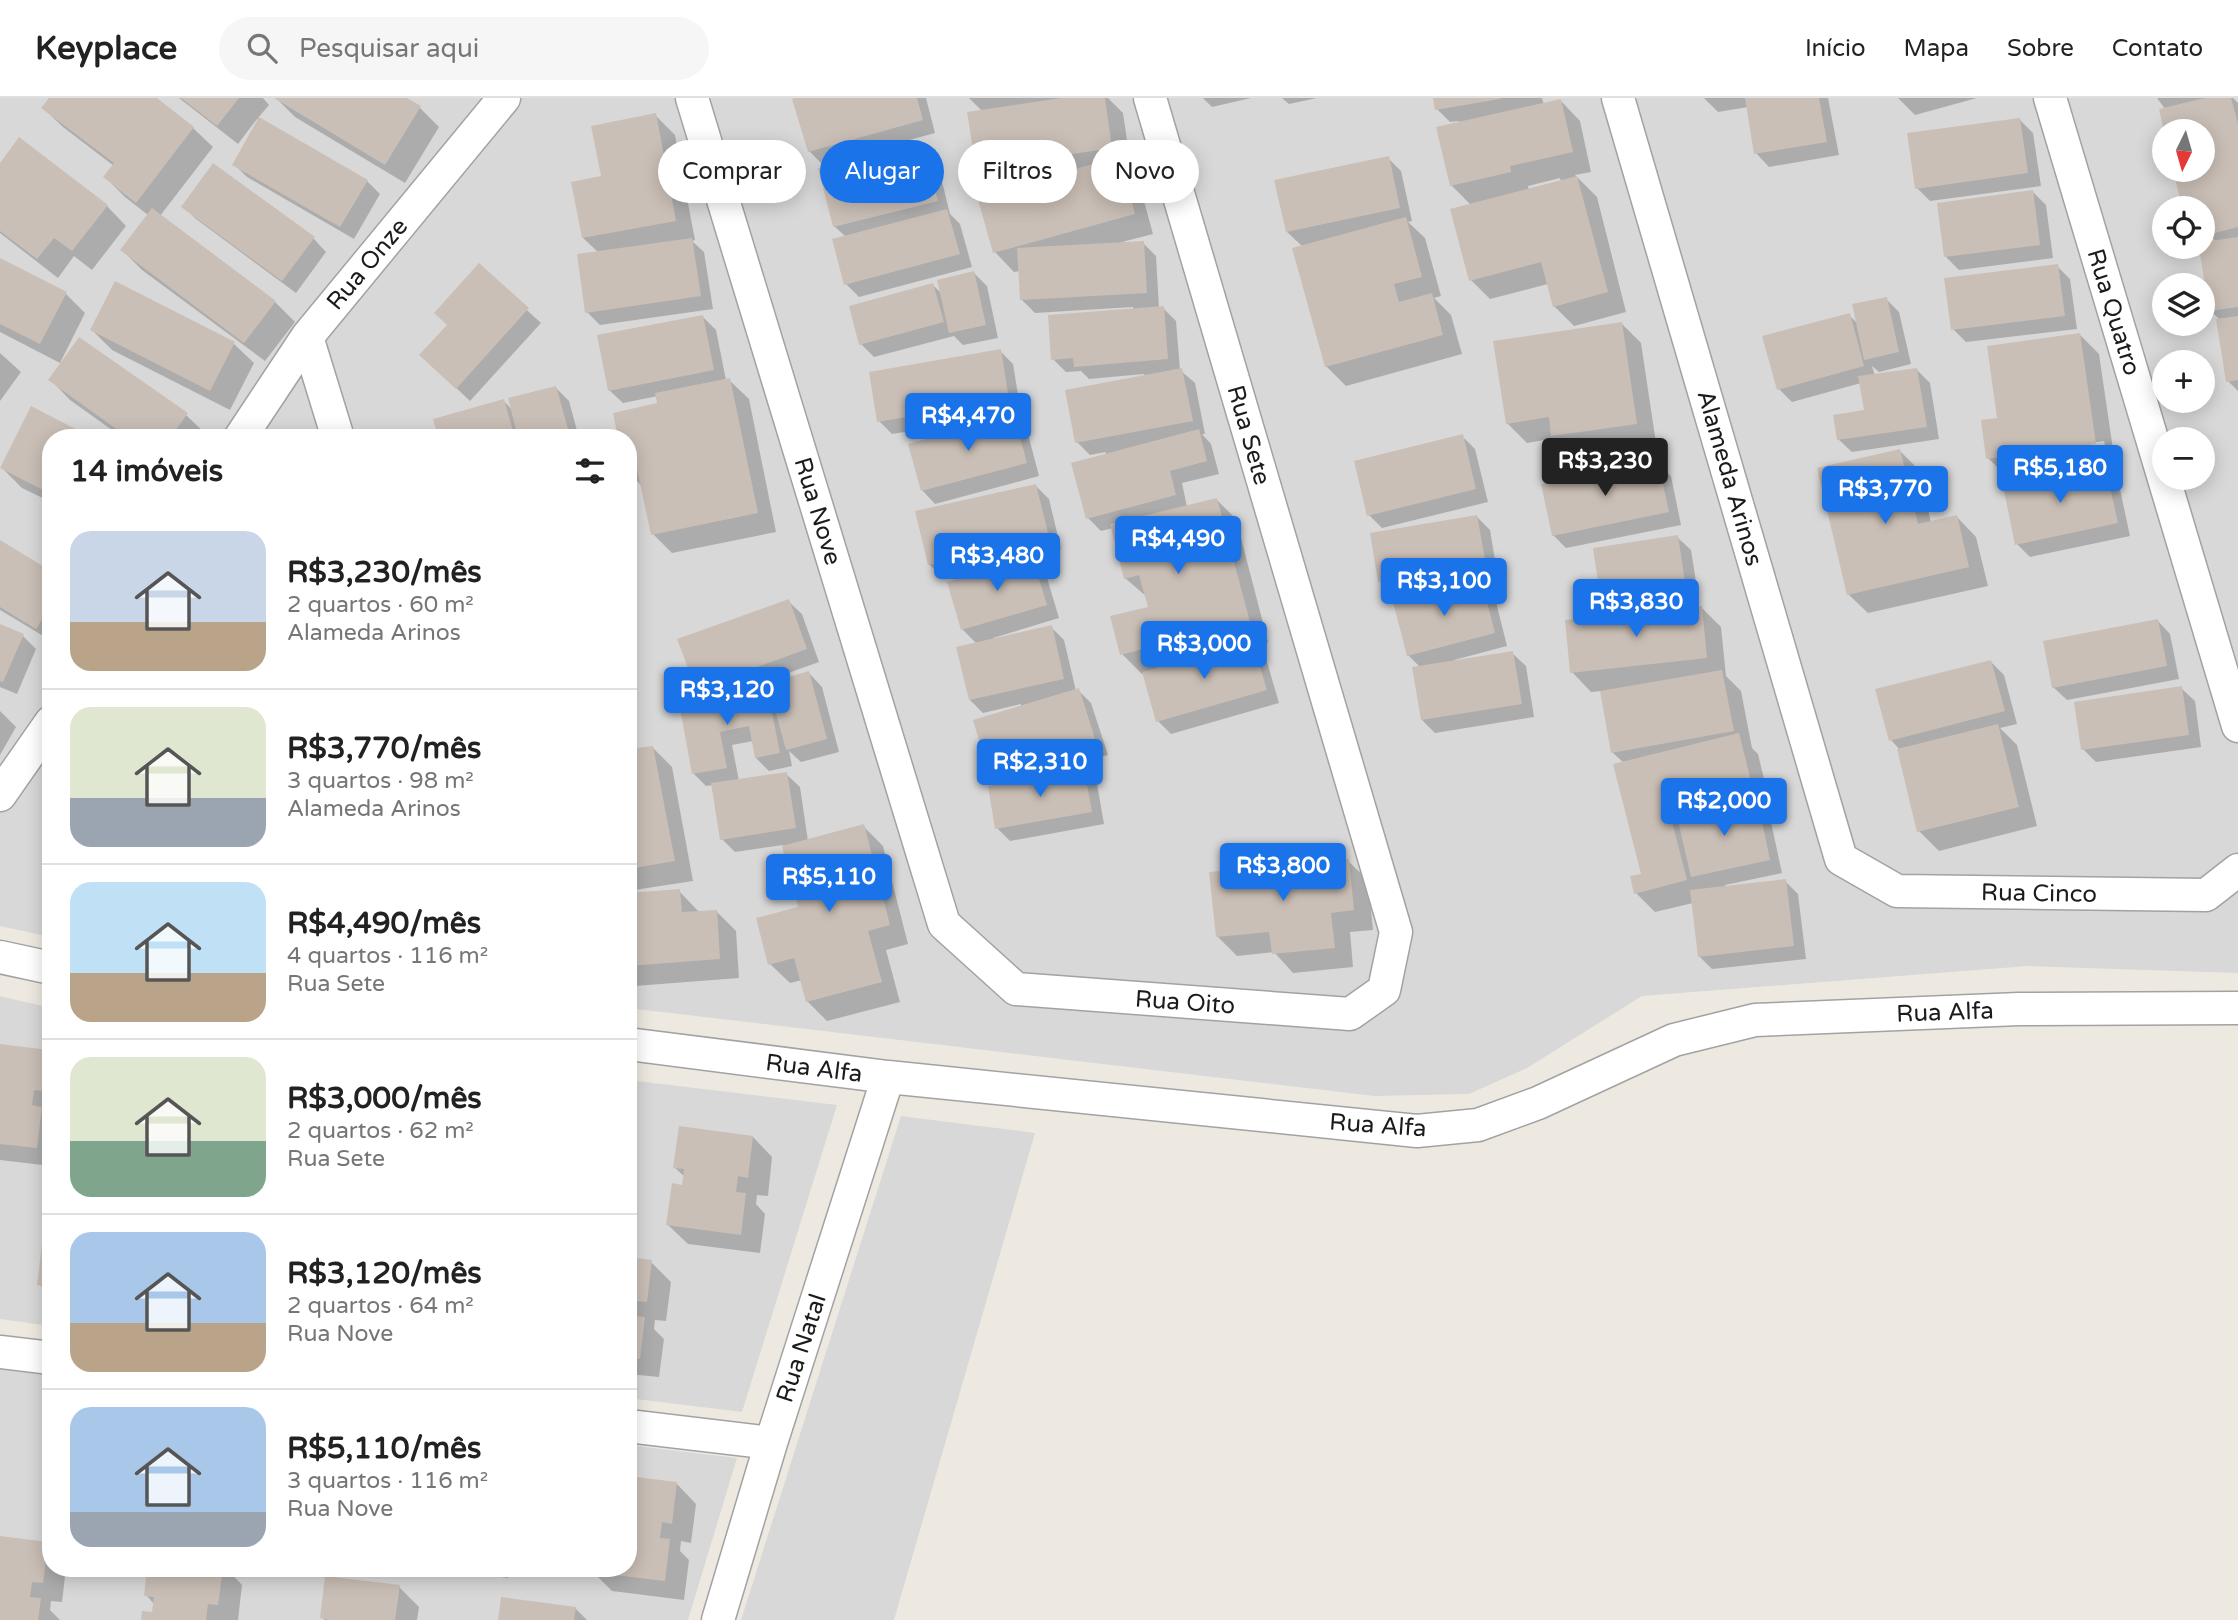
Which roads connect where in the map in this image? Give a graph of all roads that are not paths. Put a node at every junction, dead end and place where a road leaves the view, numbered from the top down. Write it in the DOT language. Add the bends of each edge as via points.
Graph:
graph roads {
  1 [pos="505,98"];
  2 [pos="692,98"];
  3 [pos="1150,98"];
  4 [pos="1618,98"];
  5 [pos="2050,98"];
  6 [pos="307,337"];
  7 [pos="246,429"];
  8 [pos="335,429"];
  9 [pos="2238,726"];
  10 [pos="42,735"];
  11 [pos="0,794"];
  12 [pos="1841,859"];
  13 [pos="2238,870"];
  14 [pos="944,924"];
  15 [pos="1396,932"];
  16 [pos="0,957"];
  17 [pos="42,966"];
  18 [pos="2238,1008"];
  19 [pos="637,1045"];
  20 [pos="888,1077"];
  21 [pos="0,1352"];
  22 [pos="42,1357"];
  23 [pos="637,1427"];
  24 [pos="771,1443"];
  25 [pos="718,1620"];
  1 -- 6 [label="street, Rua Onze"];
  2 -- 14 [label="street, Rua Nove"];
  3 -- 15 [label="street, Rua Sete"];
  4 -- 12 [label="street, Alameda Arinos"];
  5 -- 9 [label="street, Rua Quatro"];
  6 -- 7 [label="street, Rua Onze"];
  6 -- 8 [label="street"];
  10 -- 11 [label="street"];
  12 -- 13 [label="street, Rua Cinco" via="1897,891 2206,895"];
  14 -- 15 [label="street, Rua Oito" via="1016,989 1350,1014 1384,990"];
  16 -- 17 [label="street"];
  18 -- 20 [label="street, Rua Alfa" via="2019,1009 1755,1020 1674,1040 1538,1103 1478,1125 1417,1131"];
  19 -- 20 [label="street, Rua Alfa"];
  20 -- 24 [label="street, Rua Natal"];
  21 -- 22 [label="street"];
  23 -- 24 [label="street"];
  24 -- 25 [label="street, Rua Natal"];
}
